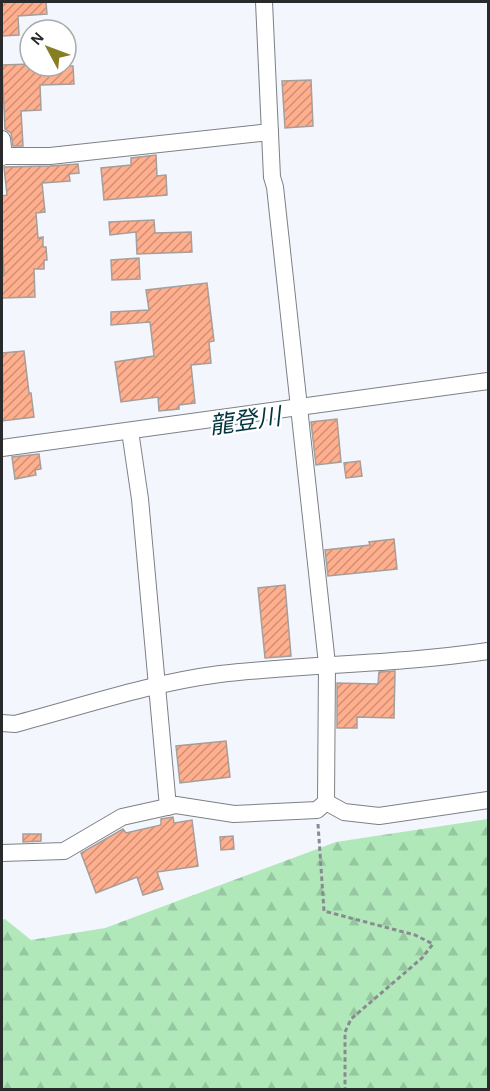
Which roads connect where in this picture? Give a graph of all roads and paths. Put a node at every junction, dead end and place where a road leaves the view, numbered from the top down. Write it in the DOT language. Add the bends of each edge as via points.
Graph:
graph roads {
  1 [pos="264,2"];
  2 [pos="270,132"];
  3 [pos="2,139"];
  4 [pos="3,156"];
  5 [pos="489,381"];
  6 [pos="298,408"];
  7 [pos="130,431"];
  8 [pos="2,448"];
  9 [pos="489,651"];
  10 [pos="327,664"];
  11 [pos="157,684"];
  12 [pos="2,723"];
  13 [pos="489,800"];
  14 [pos="322,806"];
  15 [pos="168,807"];
  16 [pos="2,854"];
  17 [pos="345,1089"];
  1 -- 2 [label="street"];
  2 -- 4 [label="street" via="50,156"];
  2 -- 6 [label="street"];
  3 -- 4 [label="street"];
  5 -- 6 [label="street"];
  6 -- 7 [label="street"];
  6 -- 10 [label="street"];
  7 -- 8 [label="street"];
  7 -- 11 [label="street" via="140,496"];
  9 -- 10 [label="street"];
  10 -- 11 [label="street"];
  10 -- 14 [label="street"];
  11 -- 12 [label="street" via="15,724"];
  11 -- 15 [label="street"];
  13 -- 14 [label="street" via="379,816"];
  14 -- 15 [label="street" via="234,814"];
  14 -- 17 [label="path" via="324,911 415,935 433,944 351,1020 345,1032"];
  15 -- 16 [label="street" via="122,818 64,851"];
}
